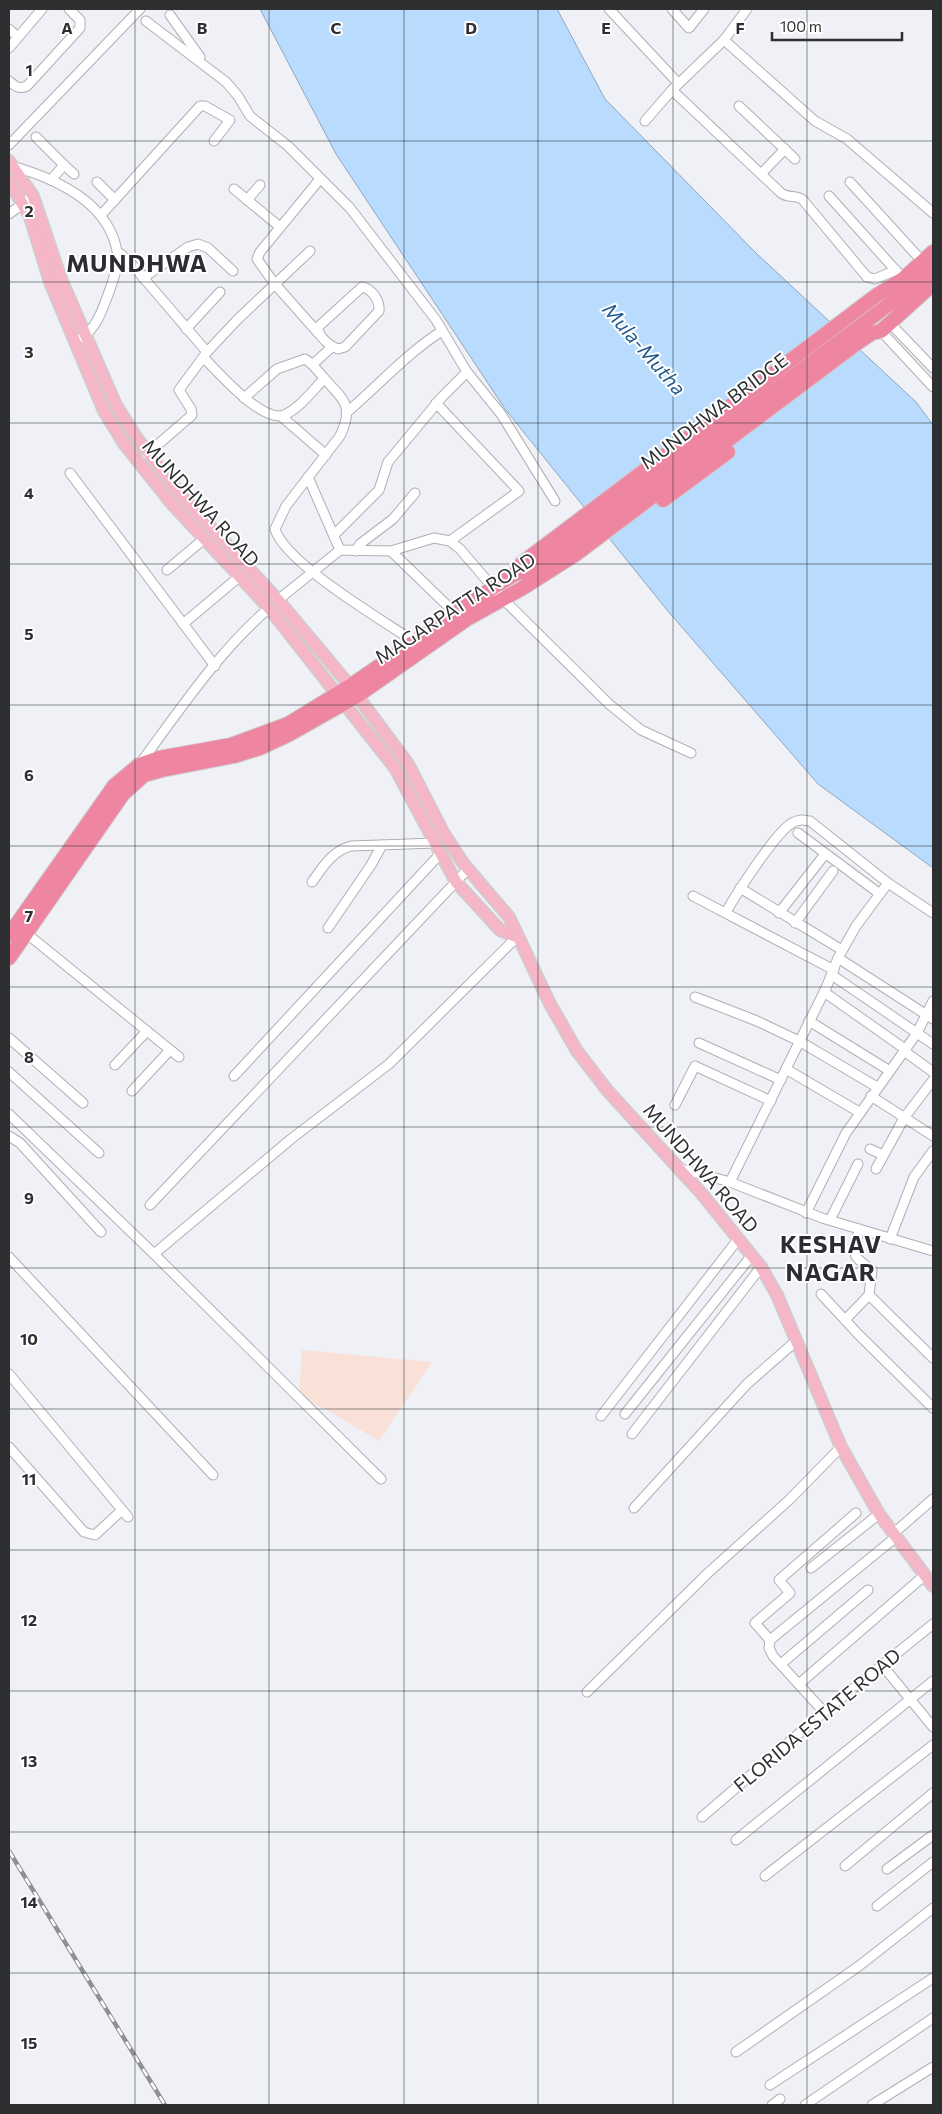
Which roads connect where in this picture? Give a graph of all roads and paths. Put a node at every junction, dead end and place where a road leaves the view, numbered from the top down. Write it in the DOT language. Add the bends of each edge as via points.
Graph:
graph roads {
  1 [pos="42,9"];
  2 [pos="69,9"];
  3 [pos="140,9"];
  4 [pos="609,9"];
  5 [pos="672,9"];
  6 [pos="704,9"];
  7 [pos="747,9"];
  8 [pos="170,16"];
  9 [pos="146,21"];
  10 [pos="9,29"];
  11 [pos="18,37"];
  12 [pos="724,40"];
  13 [pos="9,48"];
  14 [pos="204,63"];
  15 [pos="9,81"];
  16 [pos="675,86"];
  17 [pos="243,106"];
  18 [pos="739,106"];
  19 [pos="230,120"];
  20 [pos="645,121"];
  21 [pos="36,137"];
  22 [pos="214,141"];
  23 [pos="9,145"];
  24 [pos="785,149"];
  25 [pos="795,159"];
  26 [pos="10,164"];
  27 [pos="64,165"];
  28 [pos="74,174"];
  29 [pos="761,174"];
  30 [pos="320,179"];
  31 [pos="51,180"];
  32 [pos="9,181"];
  33 [pos="97,182"];
  34 [pos="850,182"];
  35 [pos="260,185"];
  36 [pos="234,189"];
  37 [pos="33,196"];
  38 [pos="829,196"];
  39 [pos="116,200"];
  40 [pos="247,200"];
  41 [pos="23,204"];
  42 [pos="933,213"];
  43 [pos="9,214"];
  44 [pos="101,215"];
  45 [pos="280,227"];
  46 [pos="310,251"];
  47 [pos="118,252"];
  48 [pos="933,252"];
  49 [pos="928,263"];
  50 [pos="233,271"];
  51 [pos="899,274"];
  52 [pos="143,278"];
  53 [pos="274,283"];
  54 [pos="932,289"];
  55 [pos="220,292"];
  56 [pos="886,327"];
  57 [pos="186,329"];
  58 [pos="442,331"];
  59 [pos="319,334"];
  60 [pos="86,335"];
  61 [pos="75,342"];
  62 [pos="332,347"];
  63 [pos="205,355"];
  64 [pos="313,364"];
  65 [pos="933,368"];
  66 [pos="467,372"];
  67 [pos="324,379"];
  68 [pos="933,387"];
  69 [pos="244,398"];
  70 [pos="436,404"];
  71 [pos="346,413"];
  72 [pos="281,416"];
  73 [pos="147,454"];
  74 [pos="326,455"];
  75 [pos="70,473"];
  76 [pos="308,477"];
  77 [pos="415,493"];
  78 [pos="555,501"];
  79 [pos="334,534"];
  80 [pos="204,539"];
  81 [pos="450,541"];
  82 [pos="572,548"];
  83 [pos="340,550"];
  84 [pos="356,550"];
  85 [pos="391,551"];
  86 [pos="168,570"];
  87 [pos="312,571"];
  88 [pos="240,576"];
  89 [pos="498,593"];
  90 [pos="274,604"];
  91 [pos="455,613"];
  92 [pos="183,624"];
  93 [pos="413,641"];
  94 [pos="214,666"];
  95 [pos="348,694"];
  96 [pos="691,752"];
  97 [pos="138,765"];
  98 [pos="798,833"];
  99 [pos="382,845"];
  100 [pos="438,849"];
  101 [pos="822,858"];
  102 [pos="468,869"];
  103 [pos="833,871"];
  104 [pos="312,882"];
  105 [pos="456,882"];
  106 [pos="888,883"];
  107 [pos="740,888"];
  108 [pos="880,894"];
  109 [pos="693,896"];
  110 [pos="726,912"];
  111 [pos="779,913"];
  112 [pos="933,913"];
  113 [pos="795,923"];
  114 [pos="328,928"];
  115 [pos="26,932"];
  116 [pos="9,935"];
  117 [pos="517,938"];
  118 [pos="840,954"];
  119 [pos="9,958"];
  120 [pos="833,972"];
  121 [pos="824,992"];
  122 [pos="695,997"];
  123 [pos="933,1001"];
  124 [pos="930,1017"];
  125 [pos="809,1022"];
  126 [pos="147,1031"];
  127 [pos="917,1033"];
  128 [pos="9,1038"];
  129 [pos="799,1042"];
  130 [pos="699,1043"];
  131 [pos="933,1044"];
  132 [pos="170,1050"];
  133 [pos="904,1050"];
  134 [pos="179,1057"];
  135 [pos="115,1064"];
  136 [pos="786,1069"];
  137 [pos="890,1071"];
  138 [pos="9,1072"];
  139 [pos="933,1072"];
  140 [pos="234,1076"];
  141 [pos="781,1080"];
  142 [pos="933,1080"];
  143 [pos="877,1087"];
  144 [pos="132,1091"];
  145 [pos="871,1096"];
  146 [pos="771,1101"];
  147 [pos="83,1103"];
  148 [pos="676,1105"];
  149 [pos="859,1112"];
  150 [pos="9,1114"];
  151 [pos="904,1118"];
  152 [pos="9,1136"];
  153 [pos="933,1136"];
  154 [pos="870,1149"];
  155 [pos="933,1151"];
  156 [pos="99,1153"];
  157 [pos="883,1155"];
  158 [pos="858,1164"];
  159 [pos="676,1168"];
  160 [pos="876,1169"];
  161 [pos="730,1182"];
  162 [pos="150,1206"];
  163 [pos="806,1213"];
  164 [pos="830,1220"];
  165 [pos="859,1229"];
  166 [pos="101,1232"];
  167 [pos="739,1238"];
  168 [pos="890,1239"];
  169 [pos="933,1251"];
  170 [pos="154,1254"];
  171 [pos="752,1256"];
  172 [pos="9,1257"];
  173 [pos="761,1267"];
  174 [pos="821,1294"];
  175 [pos="869,1295"];
  176 [pos="845,1320"];
  177 [pos="796,1341"];
  178 [pos="933,1358"];
  179 [pos="9,1374"];
  180 [pos="933,1408"];
  181 [pos="625,1414"];
  182 [pos="601,1416"];
  183 [pos="632,1434"];
  184 [pos="9,1447"];
  185 [pos="842,1447"];
  186 [pos="213,1476"];
  187 [pos="381,1479"];
  188 [pos="933,1499"];
  189 [pos="634,1508"];
  190 [pos="856,1513"];
  191 [pos="879,1514"];
  192 [pos="895,1535"];
  193 [pos="811,1568"];
  194 [pos="926,1575"];
  195 [pos="933,1586"];
  196 [pos="868,1590"];
  197 [pos="933,1624"];
  198 [pos="770,1640"];
  199 [pos="781,1664"];
  200 [pos="882,1666"];
  201 [pos="933,1681"];
  202 [pos="799,1684"];
  203 [pos="587,1692"];
  204 [pos="911,1700"];
  205 [pos="824,1712"];
  206 [pos="933,1727"];
  207 [pos="933,1745"];
  208 [pos="933,1793"];
  209 [pos="702,1817"];
  210 [pos="933,1835"];
  211 [pos="736,1840"];
  212 [pos="933,1862"];
  213 [pos="845,1866"];
  214 [pos="887,1869"];
  215 [pos="765,1876"];
  216 [pos="877,1906"];
  217 [pos="933,1908"];
  218 [pos="933,1978"];
  219 [pos="933,2018"];
  220 [pos="736,2052"];
  221 [pos="933,2067"];
  222 [pos="770,2085"];
  223 [pos="780,2099"];
  224 [pos="772,2105"];
  225 [pos="805,2105"];
  226 [pos="872,2105"];
  1 -- 11 [label="street"];
  2 -- 15 [label="street" via="80,20 80,28 27,86 22,89"];
  3 -- 23 [label="street"];
  4 -- 16 [label="street"];
  5 -- 6 [label="street" via="689,28"];
  7 -- 12 [label="street"];
  8 -- 14 [label="street"];
  9 -- 14 [label="street"];
  10 -- 11 [label="street"];
  11 -- 13 [label="street"];
  12 -- 16 [label="street"];
  12 -- 42 [label="street" via="815,121 847,139"];
  14 -- 17 [label="street" via="226,82"];
  16 -- 20 [label="street"];
  16 -- 29 [label="street"];
  17 -- 19 [label="street"];
  17 -- 30 [label="street"];
  18 -- 24 [label="street"];
  19 -- 22 [label="street"];
  19 -- 39 [label="street" via="200,106"];
  21 -- 27 [label="street"];
  24 -- 25 [label="street"];
  24 -- 29 [label="street"];
  26 -- 31 [label="street"];
  26 -- 37 [label="main road, MUNDHWA ROAD"];
  27 -- 28 [label="street"];
  27 -- 31 [label="street"];
  29 -- 51 [label="street" via="785,196 798,196 803,200 867,278"];
  30 -- 45 [label="street"];
  30 -- 58 [label="street" via="350,208"];
  31 -- 44 [label="street"];
  32 -- 41 [label="main road, MUNDHWA ROAD"];
  33 -- 39 [label="street"];
  34 -- 49 [label="street"];
  35 -- 40 [label="street"];
  36 -- 40 [label="street"];
  37 -- 41 [label="street"];
  37 -- 60 [label="main road, MUNDHWA ROAD" via="61,279"];
  38 -- 51 [label="street"];
  39 -- 44 [label="street"];
  40 -- 45 [label="street"];
  41 -- 43 [label="street"];
  41 -- 61 [label="main road, MUNDHWA ROAD"];
  44 -- 47 [label="street"];
  45 -- 53 [label="street" via="256,260"];
  46 -- 53 [label="street"];
  47 -- 52 [label="street"];
  47 -- 60 [label="street" via="113,282 104,306"];
  48 -- 49 [label="highway"];
  49 -- 51 [label="highway"];
  49 -- 82 [label="highway, MUNDHWA BRIDGE" via="919,282"];
  50 -- 52 [label="street" via="208,248 198,244 188,247"];
  51 -- 82 [label="highway"];
  52 -- 57 [label="street"];
  53 -- 59 [label="street"];
  53 -- 63 [label="street"];
  54 -- 56 [label="highway"];
  55 -- 57 [label="street"];
  56 -- 65 [label="street"];
  56 -- 68 [label="street"];
  56 -- 82 [label="highway" via="877,340 860,347"];
  57 -- 63 [label="street"];
  58 -- 66 [label="street"];
  58 -- 71 [label="street" via="419,345"];
  59 -- 62 [label="street"];
  59 -- 62 [label="street" via="320,324 358,289 366,287 372,293 380,303 379,311 345,347 338,350"];
  60 -- 61 [label="street"];
  60 -- 73 [label="main road, MUNDHWA ROAD" via="116,405"];
  61 -- 80 [label="main road, MUNDHWA ROAD" via="104,411 125,445 148,477"];
  62 -- 64 [label="street"];
  63 -- 69 [label="street"];
  63 -- 73 [label="street" via="180,390 192,415"];
  64 -- 67 [label="street"];
  64 -- 69 [label="street" via="305,359 287,364"];
  66 -- 70 [label="street"];
  66 -- 78 [label="street" via="501,414"];
  67 -- 71 [label="street" via="340,394"];
  67 -- 72 [label="street" via="290,412"];
  69 -- 72 [label="street" via="271,415"];
  70 -- 79 [label="street" via="388,462 379,490"];
  70 -- 81 [label="street" via="519,491"];
  71 -- 74 [label="street" via="342,431"];
  72 -- 74 [label="street"];
  73 -- 90 [label="main road, MUNDHWA ROAD"];
  74 -- 76 [label="street"];
  75 -- 92 [label="street"];
  76 -- 79 [label="street"];
  76 -- 87 [label="street" via="286,506 275,529 278,539"];
  77 -- 84 [label="street" via="393,519"];
  79 -- 83 [label="street"];
  80 -- 86 [label="street"];
  80 -- 88 [label="main road, MUNDHWA ROAD"];
  81 -- 85 [label="street" via="434,538 416,541"];
  81 -- 89 [label="street"];
  82 -- 89 [label="highway" via="515,574"];
  82 -- 89 [label="highway, MAGARPATTA ROAD" via="521,589"];
  83 -- 84 [label="street"];
  83 -- 87 [label="street"];
  84 -- 85 [label="street"];
  85 -- 91 [label="street"];
  87 -- 90 [label="street"];
  87 -- 93 [label="street"];
  88 -- 90 [label="main road, MUNDHWA ROAD"];
  88 -- 92 [label="street"];
  89 -- 91 [label="highway, MAGARPATTA ROAD"];
  89 -- 95 [label="highway, MAGARPATTA ROAD" via="467,619"];
  89 -- 96 [label="street" via="609,704 641,730"];
  90 -- 94 [label="street" via="250,625"];
  90 -- 95 [label="main road, MUNDHWA ROAD"];
  91 -- 93 [label="highway, MAGARPATTA ROAD"];
  92 -- 94 [label="street"];
  93 -- 95 [label="highway, MAGARPATTA ROAD"];
  94 -- 97 [label="street"];
  95 -- 97 [label="highway, MAGARPATTA ROAD" via="255,737"];
  95 -- 100 [label="main road, MUNDHWA ROAD" via="396,768"];
  95 -- 102 [label="main road, MUNDHWA ROAD" via="408,764 443,832"];
  95 -- 115 [label="highway, MAGARPATTA ROAD" via="288,735 260,748 144,775 123,794"];
  97 -- 116 [label="highway, MAGARPATTA ROAD" via="114,786"];
  98 -- 108 [label="street"];
  99 -- 100 [label="street"];
  99 -- 104 [label="street" via="342,848"];
  99 -- 114 [label="street"];
  100 -- 105 [label="main road, MUNDHWA ROAD"];
  100 -- 140 [label="street"];
  101 -- 111 [label="street"];
  102 -- 105 [label="street"];
  102 -- 117 [label="main road, MUNDHWA ROAD" via="509,917"];
  103 -- 113 [label="street"];
  105 -- 117 [label="main road, MUNDHWA ROAD" via="500,930"];
  105 -- 162 [label="street"];
  106 -- 107 [label="street" via="810,821 799,820 784,829"];
  106 -- 108 [label="street"];
  106 -- 112 [label="street"];
  107 -- 110 [label="street"];
  107 -- 111 [label="street"];
  108 -- 118 [label="street"];
  109 -- 110 [label="street"];
  110 -- 120 [label="street"];
  111 -- 113 [label="street"];
  113 -- 118 [label="street"];
  115 -- 119 [label="highway, MAGARPATTA ROAD"];
  115 -- 126 [label="street"];
  117 -- 159 [label="main road, MUNDHWA ROAD" via="577,1051"];
  117 -- 170 [label="street" via="389,1064 291,1139"];
  118 -- 120 [label="street"];
  118 -- 124 [label="street"];
  120 -- 121 [label="street"];
  120 -- 127 [label="street"];
  121 -- 125 [label="street"];
  121 -- 133 [label="street"];
  122 -- 129 [label="street" via="757,1021"];
  123 -- 124 [label="street"];
  124 -- 127 [label="street"];
  125 -- 129 [label="street"];
  125 -- 137 [label="street"];
  126 -- 132 [label="street"];
  126 -- 135 [label="street"];
  127 -- 131 [label="street"];
  127 -- 133 [label="street"];
  128 -- 147 [label="street"];
  129 -- 136 [label="street"];
  129 -- 143 [label="street"];
  130 -- 141 [label="street"];
  132 -- 134 [label="street"];
  132 -- 144 [label="street"];
  133 -- 137 [label="street"];
  133 -- 139 [label="street"];
  136 -- 141 [label="street"];
  136 -- 149 [label="street"];
  137 -- 143 [label="street"];
  138 -- 156 [label="street"];
  141 -- 146 [label="street"];
  142 -- 151 [label="street"];
  143 -- 145 [label="street"];
  145 -- 149 [label="street"];
  145 -- 151 [label="street"];
  146 -- 148 [label="street" via="695,1066"];
  146 -- 161 [label="street"];
  149 -- 163 [label="street"];
  150 -- 170 [label="street"];
  151 -- 153 [label="street"];
  151 -- 157 [label="street"];
  152 -- 166 [label="street" via="20,1143"];
  154 -- 157 [label="street"];
  155 -- 168 [label="street" via="914,1177"];
  157 -- 160 [label="street"];
  158 -- 164 [label="street"];
  159 -- 161 [label="street"];
  159 -- 167 [label="main road, MUNDHWA ROAD"];
  161 -- 163 [label="street"];
  163 -- 164 [label="street"];
  164 -- 165 [label="street"];
  165 -- 168 [label="street"];
  165 -- 175 [label="street" via="854,1254 857,1261 872,1270"];
  167 -- 171 [label="main road, MUNDHWA ROAD"];
  167 -- 182 [label="street"];
  168 -- 169 [label="street"];
  170 -- 187 [label="street"];
  171 -- 173 [label="main road, MUNDHWA ROAD"];
  171 -- 181 [label="street"];
  172 -- 186 [label="street"];
  173 -- 177 [label="main road, MUNDHWA ROAD"];
  173 -- 183 [label="street"];
  174 -- 176 [label="street"];
  175 -- 176 [label="street"];
  175 -- 178 [label="street"];
  176 -- 180 [label="street"];
  177 -- 185 [label="main road, MUNDHWA ROAD"];
  177 -- 189 [label="street" via="747,1384"];
  179 -- 184 [label="street" via="125,1513 95,1535 84,1532"];
  185 -- 191 [label="main road, MUNDHWA ROAD"];
  185 -- 203 [label="street"];
  188 -- 192 [label="street"];
  190 -- 198 [label="street" via="779,1580 790,1593 755,1623"];
  191 -- 192 [label="main road, MUNDHWA ROAD"];
  191 -- 193 [label="street"];
  192 -- 194 [label="main road, MUNDHWA ROAD"];
  192 -- 198 [label="street"];
  194 -- 195 [label="main road, MUNDHWA ROAD"];
  194 -- 202 [label="street"];
  196 -- 199 [label="street"];
  197 -- 200 [label="street, FLORIDA ESTATE ROAD"];
  198 -- 199 [label="street" via="769,1648"];
  199 -- 202 [label="street"];
  200 -- 204 [label="street"];
  200 -- 205 [label="street, FLORIDA ESTATE ROAD"];
  201 -- 204 [label="street"];
  202 -- 205 [label="street"];
  204 -- 206 [label="street"];
  204 -- 211 [label="street"];
  205 -- 209 [label="street, FLORIDA ESTATE ROAD"];
  207 -- 215 [label="street"];
  208 -- 213 [label="street"];
  210 -- 214 [label="street"];
  212 -- 216 [label="street"];
  217 -- 220 [label="street" via="859,1966"];
  218 -- 222 [label="street"];
  219 -- 225 [label="street"];
  221 -- 226 [label="street"];
  223 -- 224 [label="street"];
}
